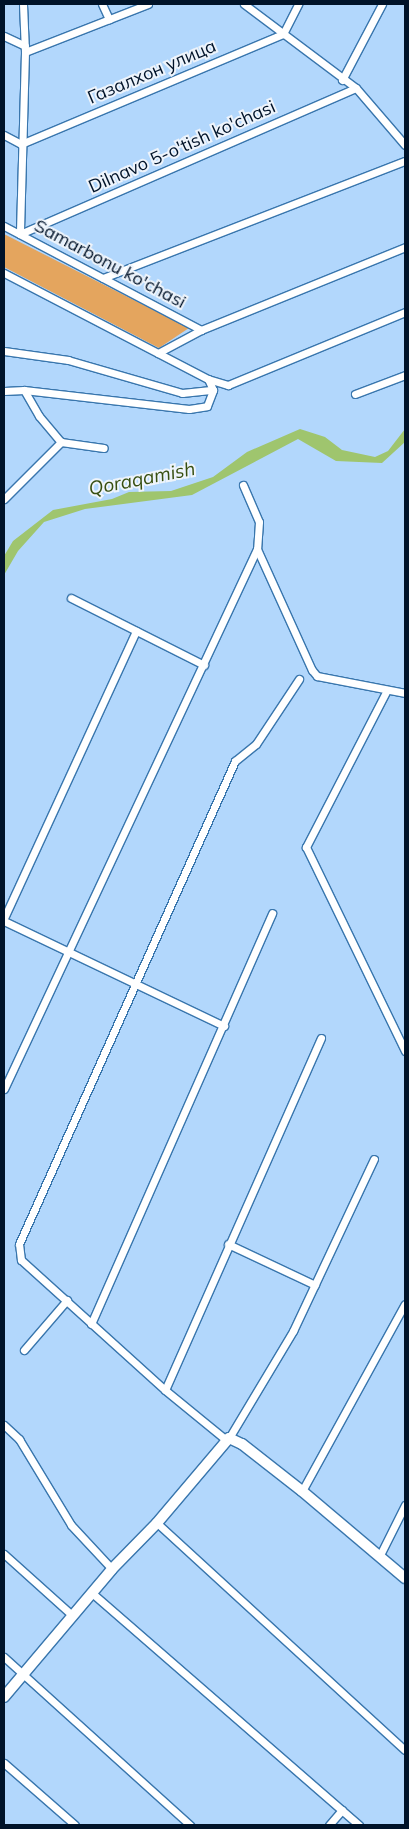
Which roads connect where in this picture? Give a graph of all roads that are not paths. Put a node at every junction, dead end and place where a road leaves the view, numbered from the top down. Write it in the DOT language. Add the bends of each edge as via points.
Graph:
graph roads {
  1 [pos="102,4"];
  2 [pos="148,4"];
  3 [pos="244,4"];
  4 [pos="298,4"];
  5 [pos="382,4"];
  6 [pos="24,5"];
  7 [pos="109,19"];
  8 [pos="283,34"];
  9 [pos="4,36"];
  10 [pos="25,49"];
  11 [pos="342,80"];
  12 [pos="356,88"];
  13 [pos="4,135"];
  14 [pos="21,144"];
  15 [pos="405,145"];
  16 [pos="405,162"];
  17 [pos="4,226"];
  18 [pos="20,234"];
  19 [pos="405,247"];
  20 [pos="4,273"];
  21 [pos="103,278"];
  22 [pos="405,312"];
  23 [pos="201,330"];
  24 [pos="4,351"];
  25 [pos="158,353"];
  26 [pos="405,375"];
  27 [pos="208,379"];
  28 [pos="24,390"];
  29 [pos="213,390"];
  30 [pos="4,391"];
  31 [pos="355,394"];
  32 [pos="61,442"];
  33 [pos="104,448"];
  34 [pos="243,485"];
  35 [pos="4,499"];
  36 [pos="258,549"];
  37 [pos="71,598"];
  38 [pos="136,631"];
  39 [pos="204,665"];
  40 [pos="299,679"];
  41 [pos="387,690"];
  42 [pos="405,693"];
  43 [pos="272,913"];
  44 [pos="4,920"];
  45 [pos="68,952"];
  46 [pos="135,986"];
  47 [pos="224,1026"];
  48 [pos="322,1038"];
  49 [pos="405,1051"];
  50 [pos="4,1089"];
  51 [pos="374,1159"];
  52 [pos="228,1244"];
  53 [pos="315,1285"];
  54 [pos="67,1300"];
  55 [pos="405,1304"];
  56 [pos="91,1324"];
  57 [pos="24,1350"];
  58 [pos="165,1390"];
  59 [pos="4,1425"];
  60 [pos="227,1438"];
  61 [pos="302,1491"];
  62 [pos="405,1505"];
  63 [pos="156,1523"];
  64 [pos="4,1554"];
  65 [pos="380,1555"];
  66 [pos="112,1569"];
  67 [pos="405,1578"];
  68 [pos="92,1593"];
  69 [pos="72,1615"];
  70 [pos="4,1657"];
  71 [pos="23,1674"];
  72 [pos="4,1697"];
  73 [pos="405,1750"];
  74 [pos="4,1762"];
  75 [pos="342,1810"];
  76 [pos="75,1825"];
  77 [pos="190,1825"];
  78 [pos="329,1825"];
  79 [pos="359,1825"];
  1 -- 7 [label="street"];
  2 -- 7 [label="street"];
  3 -- 8 [label="street"];
  4 -- 8 [label="street"];
  5 -- 11 [label="street"];
  6 -- 10 [label="street"];
  7 -- 10 [label="street"];
  8 -- 11 [label="street"];
  8 -- 14 [label="street, Газалхон улица"];
  9 -- 10 [label="street"];
  10 -- 14 [label="street"];
  11 -- 12 [label="street"];
  12 -- 15 [label="street"];
  12 -- 18 [label="street, Dilnavo 5-o'tish ko'chasi"];
  13 -- 14 [label="street"];
  14 -- 18 [label="street"];
  16 -- 21 [label="street"];
  17 -- 18 [label="street, Samarbonu ko'chasi"];
  18 -- 21 [label="street, Samarbonu ko'chasi"];
  19 -- 23 [label="street, Samarbonu ko'chasi"];
  20 -- 25 [label="street"];
  21 -- 23 [label="street, Samarbonu ko'chasi"];
  22 -- 27 [label="street" via="228,385"];
  23 -- 25 [label="street, Samarbonu ko'chasi"];
  24 -- 29 [label="street" via="68,360 182,393"];
  25 -- 27 [label="street"];
  26 -- 31 [label="street"];
  27 -- 29 [label="street"];
  28 -- 29 [label="street" via="189,409 207,406"];
  28 -- 30 [label="street"];
  28 -- 32 [label="street" via="39,416"];
  32 -- 33 [label="street"];
  32 -- 35 [label="street"];
  34 -- 36 [label="street" via="259,522"];
  36 -- 39 [label="street"];
  36 -- 41 [label="street" via="317,676"];
  37 -- 38 [label="street"];
  38 -- 39 [label="street"];
  38 -- 44 [label="street"];
  39 -- 45 [label="street"];
  40 -- 46 [label="street" via="256,744 235,762"];
  41 -- 42 [label="street"];
  41 -- 49 [label="street" via="306,848"];
  43 -- 47 [label="street"];
  44 -- 45 [label="street"];
  45 -- 46 [label="street"];
  45 -- 50 [label="street"];
  46 -- 47 [label="street"];
  46 -- 54 [label="street" via="19,1244 21,1260"];
  47 -- 56 [label="street"];
  48 -- 52 [label="street"];
  51 -- 53 [label="street"];
  52 -- 53 [label="street"];
  52 -- 58 [label="street"];
  53 -- 60 [label="street" via="293,1331"];
  54 -- 56 [label="street"];
  54 -- 57 [label="street"];
  55 -- 61 [label="street"];
  56 -- 58 [label="street"];
  58 -- 60 [label="street"];
  59 -- 66 [label="street" via="19,1439 71,1525"];
  60 -- 61 [label="street" via="242,1444"];
  60 -- 63 [label="street"];
  61 -- 65 [label="street"];
  62 -- 65 [label="street"];
  63 -- 66 [label="street"];
  63 -- 73 [label="street"];
  64 -- 69 [label="street"];
  65 -- 67 [label="street"];
  66 -- 68 [label="street"];
  68 -- 69 [label="street"];
  68 -- 75 [label="street"];
  69 -- 71 [label="street"];
  70 -- 71 [label="street"];
  71 -- 72 [label="street"];
  71 -- 77 [label="street"];
  74 -- 76 [label="street"];
  75 -- 78 [label="street"];
  75 -- 79 [label="street"];
}
